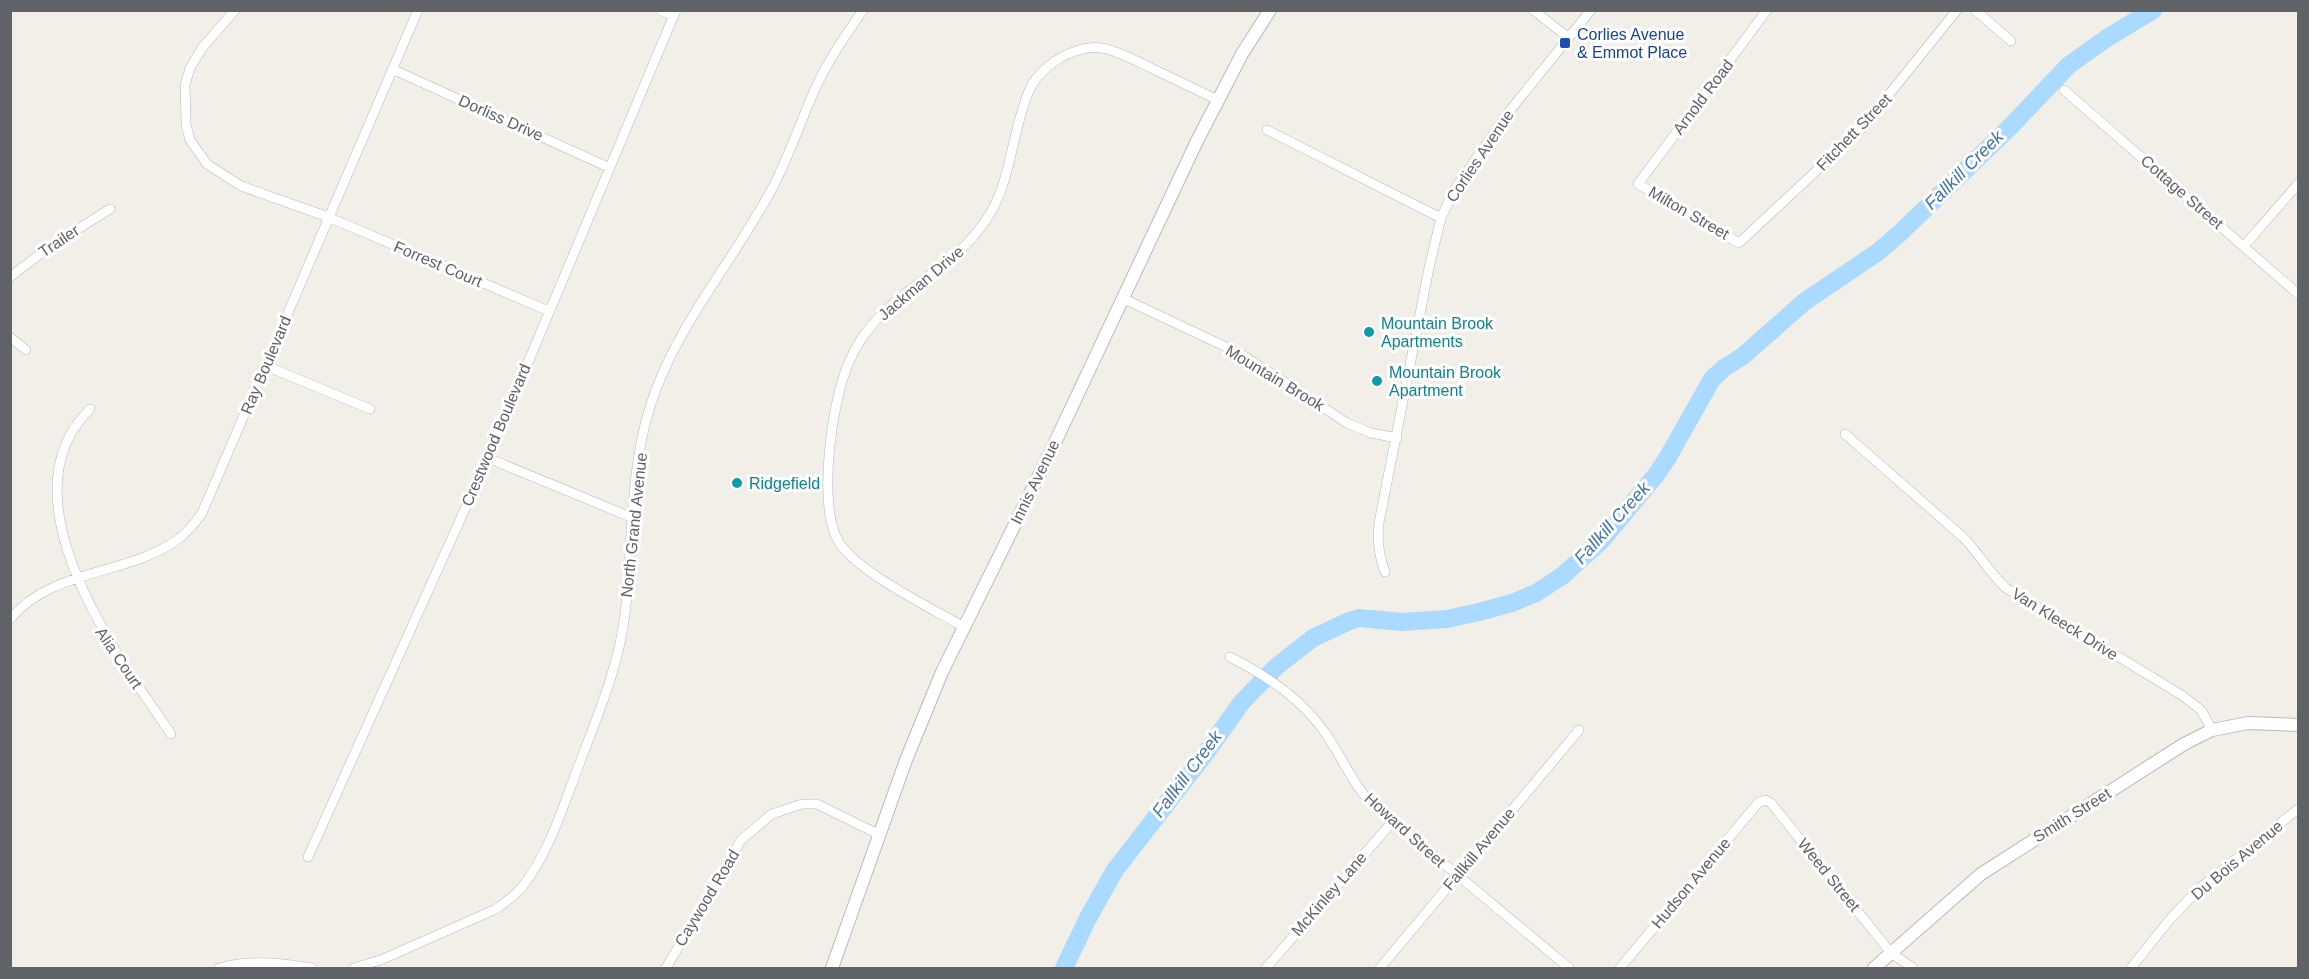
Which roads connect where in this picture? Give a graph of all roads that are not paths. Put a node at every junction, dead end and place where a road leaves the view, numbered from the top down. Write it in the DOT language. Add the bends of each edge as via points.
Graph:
graph roads {
  1 [pos="235,10"];
  2 [pos="418,10"];
  3 [pos="660,10"];
  4 [pos="862,10"];
  5 [pos="1270,10"];
  6 [pos="1533,10"];
  7 [pos="1591,10"];
  8 [pos="1767,10"];
  9 [pos="1958,10"];
  10 [pos="1975,10"];
  11 [pos="675,14"];
  12 [pos="1569,38"];
  13 [pos="2011,41"];
  14 [pos="392,69"];
  15 [pos="2064,90"];
  16 [pos="1218,100"];
  17 [pos="1267,130"];
  18 [pos="610,168"];
  19 [pos="1638,184"];
  20 [pos="2298,184"];
  21 [pos="110,209"];
  22 [pos="328,217"];
  23 [pos="1441,218"];
  24 [pos="1739,243"];
  25 [pos="2244,246"];
  26 [pos="10,277"];
  27 [pos="2298,294"];
  28 [pos="1122,298"];
  29 [pos="549,311"];
  30 [pos="10,337"];
  31 [pos="26,350"];
  32 [pos="267,366"];
  33 [pos="90,409"];
  34 [pos="370,409"];
  35 [pos="1845,434"];
  36 [pos="1397,438"];
  37 [pos="488,458"];
  38 [pos="633,518"];
  39 [pos="1386,572"];
  40 [pos="74,579"];
  41 [pos="10,619"];
  42 [pos="964,627"];
  43 [pos="1230,657"];
  44 [pos="2298,725"];
  45 [pos="1579,730"];
  46 [pos="2212,730"];
  47 [pos="171,734"];
  48 [pos="1765,800"];
  49 [pos="2298,809"];
  50 [pos="1393,821"];
  51 [pos="880,835"];
  52 [pos="309,857"];
  53 [pos="1456,876"];
  54 [pos="1891,953"];
  55 [pos="219,969"];
  56 [pos="312,969"];
  57 [pos="354,969"];
  58 [pos="666,969"];
  59 [pos="832,969"];
  60 [pos="1266,969"];
  61 [pos="1380,969"];
  62 [pos="1569,969"];
  63 [pos="1620,969"];
  64 [pos="1874,969"];
  65 [pos="1913,969"];
  66 [pos="2131,969"];
  1 -- 22 [label="street, Forrest Court" via="190,68 184,103 190,140 207,164 241,186"];
  2 -- 14 [label="street, Ray Boulevard"];
  3 -- 11 [label="street"];
  4 -- 38 [label="street, North Grand Avenue" via="817,85 772,187 698,307 657,386 645,424"];
  5 -- 16 [label="main road, Innis Avenue"];
  6 -- 12 [label="street"];
  7 -- 12 [label="street, Corlies Avenue"];
  8 -- 19 [label="street, Arnold Road"];
  9 -- 24 [label="street, Fitchett Street" via="1862,128"];
  10 -- 13 [label="street"];
  11 -- 18 [label="street, Crestwood Boulevard"];
  12 -- 23 [label="street, Corlies Avenue" via="1508,113 1454,190"];
  14 -- 18 [label="street, Dorliss Drive"];
  14 -- 22 [label="street, Ray Boulevard"];
  15 -- 25 [label="street, Cottage Street"];
  16 -- 28 [label="main road, Innis Avenue"];
  16 -- 42 [label="street, Jackman Drive" via="1104,48 1092,47 1061,57 1046,68 1029,91 1005,180 987,219 957,255 882,314 858,343 848,364 831,437 828,492 833,529 852,557 869,570"];
  17 -- 23 [label="street"];
  18 -- 29 [label="street, Crestwood Boulevard"];
  19 -- 24 [label="street, Milton Street"];
  20 -- 25 [label="street"];
  21 -- 26 [label="street, Trailer"];
  22 -- 29 [label="street, Forrest Court"];
  22 -- 32 [label="street, Ray Boulevard"];
  23 -- 36 [label="street, Corlies Avenue"];
  25 -- 27 [label="street, Cottage Street"];
  28 -- 36 [label="street, Mountain Brook" via="1241,354 1347,423"];
  28 -- 42 [label="main road, Innis Avenue"];
  29 -- 37 [label="street, Crestwood Boulevard"];
  30 -- 31 [label="street"];
  32 -- 34 [label="street"];
  32 -- 40 [label="street, Ray Boulevard" via="202,513 191,528 149,555"];
  33 -- 40 [label="street, Alia Court" via="69,431 54,470 56,519"];
  35 -- 46 [label="street, Van Kleeck Drive" via="1964,538 2006,588 2183,696 2201,710"];
  36 -- 39 [label="street, Corlies Avenue" via="1377,540"];
  37 -- 38 [label="street"];
  37 -- 52 [label="street, Crestwood Boulevard"];
  38 -- 57 [label="street, North Grand Avenue" via="625,616 614,665 561,812 532,872 511,899 496,909"];
  40 -- 41 [label="street, Ray Boulevard" via="35,596"];
  40 -- 47 [label="street, Alia Court" via="101,633"];
  42 -- 51 [label="main road, Innis Avenue" via="923,715"];
  43 -- 50 [label="street, Howard Street" via="1260,672 1308,710 1327,735 1353,783"];
  44 -- 46 [label="main road, Smith Street" via="2248,723"];
  45 -- 53 [label="street, Fallkill Avenue"];
  46 -- 54 [label="main road, Smith Street" via="2004,858 1956,894"];
  48 -- 54 [label="street, Weed Street"];
  48 -- 63 [label="street, Hudson Avenue" via="1758,803"];
  49 -- 66 [label="street, Du Bois Avenue" via="2200,887"];
  50 -- 53 [label="street, Howard Street"];
  50 -- 60 [label="street, McKinley Lane"];
  51 -- 58 [label="street, Caywood Road" via="818,804 802,804 771,814 741,840 726,862"];
  51 -- 59 [label="main road, Innis Avenue"];
  53 -- 61 [label="street, Fallkill Avenue"];
  53 -- 62 [label="street, Howard Street"];
  54 -- 64 [label="main road, Smith Street"];
  54 -- 65 [label="street, Weed Street"];
  55 -- 56 [label="street" via="264,961"];
}
